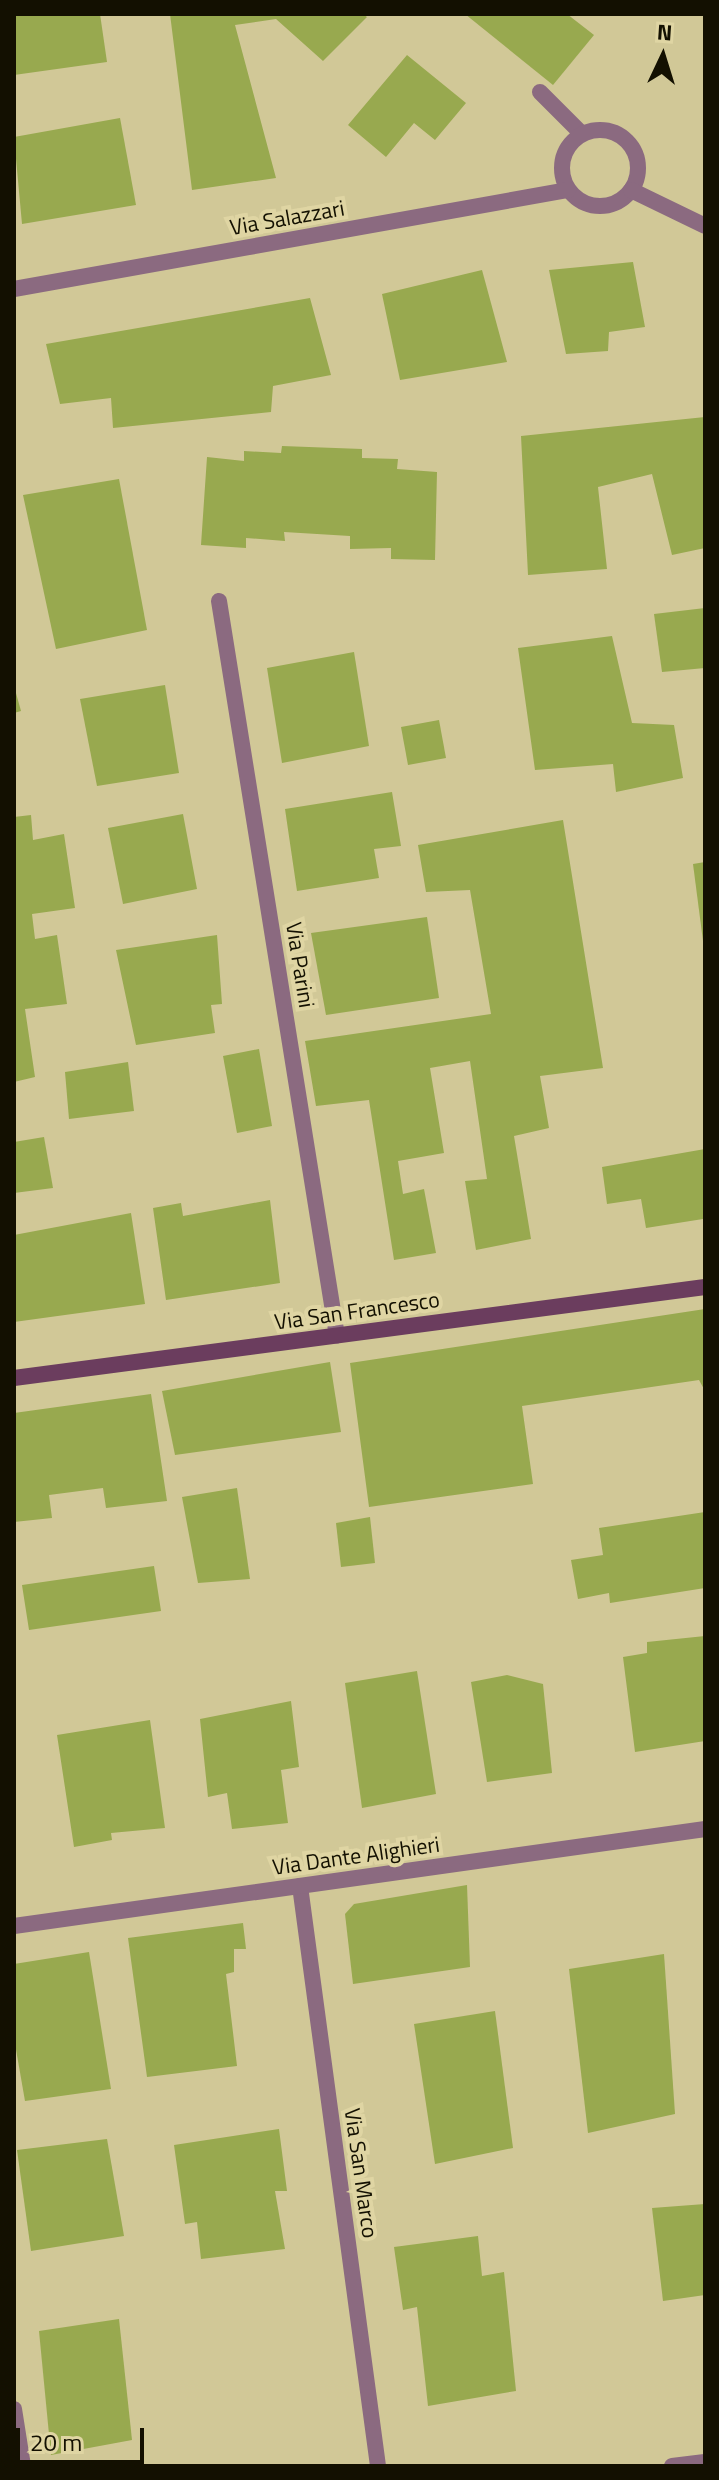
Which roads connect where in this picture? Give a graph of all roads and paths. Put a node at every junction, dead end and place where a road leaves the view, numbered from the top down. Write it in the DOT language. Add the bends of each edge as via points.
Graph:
graph roads {
  1 [pos="540,92"];
  2 [pos="582,134"];
  3 [pos="568,190"];
  4 [pos="631,190"];
  5 [pos="705,226"];
  6 [pos="14,289"];
  7 [pos="219,601"];
  8 [pos="705,1287"];
  9 [pos="337,1336"];
  10 [pos="14,1378"];
  11 [pos="705,1829"];
  12 [pos="300,1886"];
  13 [pos="14,1926"];
  14 [pos="14,2409"];
  15 [pos="705,2462"];
  16 [pos="23,2466"];
  17 [pos="378,2466"];
  18 [pos="672,2466"];
  1 -- 2 [label="street"];
  2 -- 3 [label="street" via="561,169"];
  2 -- 4 [label="street" via="602,129 634,149 638,167"];
  3 -- 4 [label="street" via="584,203 605,206"];
  3 -- 6 [label="street, Via Salazzari"];
  4 -- 5 [label="street"];
  7 -- 9 [label="street, Via Parini"];
  8 -- 9 [label="main road, Via San Francesco"];
  9 -- 10 [label="main road, Via San Francesco"];
  11 -- 12 [label="street, Via Dante Alighieri"];
  12 -- 13 [label="street, Via Dante Alighieri"];
  12 -- 17 [label="street, Via San Marco"];
  14 -- 16 [label="street"];
  15 -- 18 [label="street"];
}
